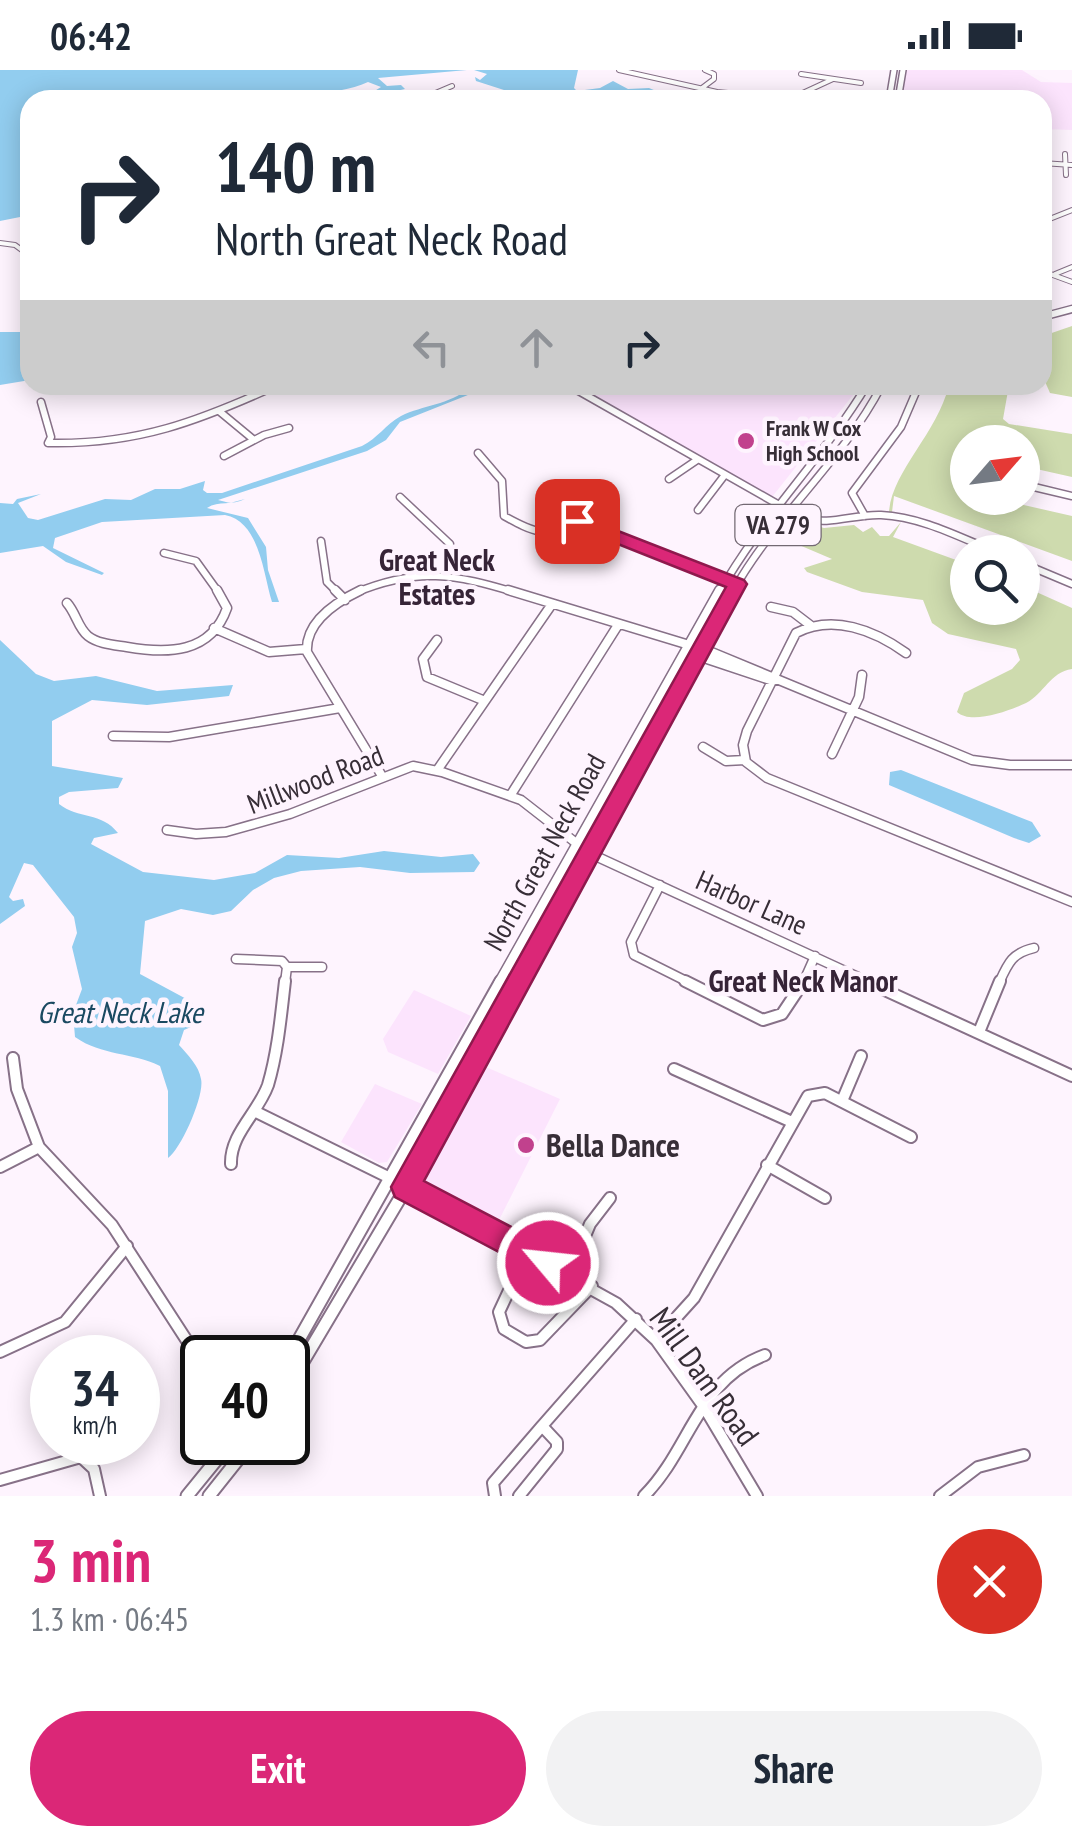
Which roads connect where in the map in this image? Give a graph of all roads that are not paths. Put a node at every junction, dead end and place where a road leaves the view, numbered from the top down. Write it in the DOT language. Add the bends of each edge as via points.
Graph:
graph roads {
  1 [pos="619,70"];
  2 [pos="704,70"];
  3 [pos="801,74"];
  4 [pos="834,79"];
  5 [pos="861,82"];
  6 [pos="452,86"];
  7 [pos="702,89"];
  8 [pos="443,90"];
  9 [pos="707,90"];
  10 [pos="810,90"];
  11 [pos="1065,154"];
  12 [pos="1069,164"];
  13 [pos="1066,175"];
  14 [pos="1072,267"];
  15 [pos="1052,273"];
  16 [pos="1055,274"];
  17 [pos="1072,282"];
  18 [pos="255,395"];
  19 [pos="585,395"];
  20 [pos="862,395"];
  21 [pos="876,395"];
  22 [pos="915,395"];
  23 [pos="40,402"];
  24 [pos="218,411"];
  25 [pos="289,428"];
  26 [pos="254,440"];
  27 [pos="478,453"];
  28 [pos="224,456"];
  29 [pos="697,460"];
  30 [pos="724,476"];
  31 [pos="669,479"];
  32 [pos="1040,488"];
  33 [pos="1072,496"];
  34 [pos="400,497"];
  35 [pos="779,507"];
  36 [pos="698,510"];
  37 [pos="788,512"];
  38 [pos="564,515"];
  39 [pos="865,516"];
  40 [pos="577,521"];
  41 [pos="950,535"];
  42 [pos="321,541"];
  43 [pos="164,554"];
  44 [pos="1040,571"];
  45 [pos="447,574"];
  46 [pos="726,580"];
  47 [pos="737,584"];
  48 [pos="1072,584"];
  49 [pos="345,600"];
  50 [pos="67,603"];
  51 [pos="552,604"];
  52 [pos="771,607"];
  53 [pos="618,625"];
  54 [pos="810,625"];
  55 [pos="214,628"];
  56 [pos="437,640"];
  57 [pos="688,648"];
  58 [pos="306,649"];
  59 [pos="700,651"];
  60 [pos="906,652"];
  61 [pos="862,674"];
  62 [pos="773,681"];
  63 [pos="485,701"];
  64 [pos="340,708"];
  65 [pos="851,713"];
  66 [pos="114,736"];
  67 [pos="703,747"];
  68 [pos="832,754"];
  69 [pos="745,760"];
  70 [pos="1072,765"];
  71 [pos="438,770"];
  72 [pos="382,776"];
  73 [pos="510,796"];
  74 [pos="166,830"];
  75 [pos="577,845"];
  76 [pos="589,853"];
  77 [pos="660,885"];
  78 [pos="1072,902"];
  79 [pos="1034,948"];
  80 [pos="815,956"];
  81 [pos="236,959"];
  82 [pos="322,967"];
  83 [pos="287,968"];
  84 [pos="979,1032"];
  85 [pos="862,1056"];
  86 [pos="13,1058"];
  87 [pos="674,1069"];
  88 [pos="1072,1076"];
  89 [pos="842,1101"];
  90 [pos="256,1112"];
  91 [pos="792,1122"];
  92 [pos="911,1138"];
  93 [pos="38,1147"];
  94 [pos="231,1164"];
  95 [pos="766,1166"];
  96 [pos="0,1168"];
  97 [pos="392,1179"];
  98 [pos="406,1187"];
  99 [pos="610,1198"];
  100 [pos="825,1198"];
  101 [pos="128,1246"];
  102 [pos="527,1252"];
  103 [pos="569,1274"];
  104 [pos="592,1286"];
  105 [pos="636,1319"];
  106 [pos="184,1335"];
  107 [pos="302,1335"];
  108 [pos="656,1340"];
  109 [pos="310,1350"];
  110 [pos="0,1352"];
  111 [pos="765,1355"];
  112 [pos="704,1407"];
  113 [pos="542,1426"];
  114 [pos="1024,1455"];
  115 [pos="212,1465"];
  116 [pos="234,1465"];
  117 [pos="0,1480"];
  118 [pos="100,1496"];
  119 [pos="187,1496"];
  120 [pos="209,1496"];
  121 [pos="494,1496"];
  122 [pos="519,1496"];
  123 [pos="644,1496"];
  124 [pos="757,1496"];
  125 [pos="940,1496"];
  1 -- 7 [label="street"];
  2 -- 7 [label="street" via="714,79"];
  3 -- 4 [label="street"];
  4 -- 5 [label="street"];
  4 -- 10 [label="street"];
  6 -- 8 [label="street"];
  7 -- 9 [label="street"];
  11 -- 12 [label="street"];
  12 -- 13 [label="street"];
  14 -- 16 [label="street"];
  15 -- 16 [label="street"];
  16 -- 17 [label="street"];
  18 -- 24 [label="street"];
  19 -- 29 [label="street"];
  20 -- 35 [label="main road, North Great Neck Road / VA 279"];
  21 -- 37 [label="main road, North Great Neck Road / VA 279"];
  22 -- 39 [label="street" via="901,427 852,493"];
  23 -- 24 [label="street" via="48,444 149,438"];
  24 -- 26 [label="street"];
  25 -- 26 [label="street"];
  26 -- 28 [label="street"];
  27 -- 40 [label="street" via="502,481 504,516 553,536"];
  29 -- 30 [label="street"];
  29 -- 31 [label="street"];
  30 -- 35 [label="street"];
  30 -- 36 [label="street"];
  32 -- 33 [label="street"];
  34 -- 45 [label="street" via="450,544"];
  35 -- 37 [label="street"];
  35 -- 46 [label="main road, North Great Neck Road / VA 279"];
  37 -- 39 [label="street" via="827,524"];
  37 -- 47 [label="main road, North Great Neck Road / VA 279"];
  38 -- 40 [label="street"];
  39 -- 41 [label="street" via="896,516"];
  40 -- 46 [label="street"];
  42 -- 49 [label="street" via="327,582"];
  43 -- 55 [label="street" via="196,559 227,608"];
  44 -- 48 [label="street"];
  45 -- 49 [label="street" via="391,580"];
  45 -- 51 [label="street"];
  46 -- 47 [label="street"];
  46 -- 57 [label="main road, North Great Neck Road / VA 279"];
  47 -- 59 [label="main road, North Great Neck Road / VA 279"];
  49 -- 58 [label="street" via="311,629"];
  50 -- 55 [label="street" via="83,632 101,642 179,652"];
  51 -- 53 [label="street"];
  51 -- 63 [label="street"];
  52 -- 54 [label="street"];
  53 -- 57 [label="street"];
  53 -- 73 [label="street"];
  54 -- 60 [label="street" via="872,632"];
  54 -- 62 [label="street" via="796,634"];
  55 -- 58 [label="street" via="269,652"];
  56 -- 63 [label="street" via="423,659 427,677"];
  57 -- 59 [label="street"];
  57 -- 75 [label="main road, North Great Neck Road / VA 279"];
  58 -- 64 [label="street"];
  59 -- 62 [label="street"];
  59 -- 76 [label="main road, North Great Neck Road / VA 279"];
  61 -- 65 [label="street"];
  62 -- 65 [label="street"];
  62 -- 69 [label="street" via="744,738"];
  63 -- 71 [label="street"];
  64 -- 66 [label="street" via="181,736"];
  64 -- 72 [label="street"];
  65 -- 68 [label="street"];
  65 -- 70 [label="street" via="972,760"];
  67 -- 69 [label="street" via="726,760"];
  69 -- 78 [label="street" via="786,786"];
  71 -- 72 [label="street, Millwood Road" via="413,766"];
  71 -- 73 [label="street, Millwood Road"];
  72 -- 74 [label="street, Millwood Road" via="237,833 184,836"];
  73 -- 75 [label="street, Millwood Road"];
  75 -- 76 [label="street, Harbor Lane"];
  75 -- 97 [label="main road, North Great Neck Road / VA 279"];
  76 -- 77 [label="street, Harbor Lane"];
  76 -- 98 [label="main road, North Great Neck Road / VA 279"];
  77 -- 80 [label="street, Harbor Lane"];
  77 -- 80 [label="street" via="631,942 634,955 764,1020 785,1013"];
  79 -- 84 [label="street" via="1009,960"];
  80 -- 84 [label="street, Harbor Lane"];
  81 -- 83 [label="street" via="282,960"];
  82 -- 83 [label="street"];
  83 -- 90 [label="street" via="270,1074"];
  84 -- 88 [label="street, Harbor Lane"];
  85 -- 89 [label="street"];
  86 -- 93 [label="street"];
  87 -- 91 [label="street"];
  89 -- 91 [label="street" via="824,1093 808,1096"];
  89 -- 92 [label="street"];
  90 -- 94 [label="street" via="232,1145"];
  90 -- 97 [label="street, Mill Dam Road"];
  91 -- 95 [label="street"];
  93 -- 96 [label="street"];
  93 -- 101 [label="street"];
  95 -- 100 [label="street"];
  95 -- 108 [label="street" via="694,1298"];
  97 -- 98 [label="street, Mill Dam Road"];
  97 -- 107 [label="main road, North Great Neck Road / VA 279"];
  98 -- 102 [label="street, Mill Dam Road"];
  98 -- 109 [label="main road, North Great Neck Road / VA 279"];
  99 -- 103 [label="street" via="590,1224"];
  101 -- 106 [label="street"];
  101 -- 110 [label="street" via="65,1322"];
  102 -- 103 [label="street, Mill Dam Road"];
  102 -- 104 [label="street" via="499,1312 504,1330 526,1342 540,1340"];
  103 -- 104 [label="street, Mill Dam Road"];
  104 -- 105 [label="street, Mill Dam Road"];
  105 -- 108 [label="street, Mill Dam Road"];
  105 -- 113 [label="street"];
  108 -- 112 [label="street, Mill Dam Road"];
  111 -- 112 [label="street" via="731,1374"];
  112 -- 123 [label="street" via="658,1485"];
  112 -- 124 [label="street, Mill Dam Road"];
  113 -- 121 [label="street" via="493,1483"];
  113 -- 122 [label="street" via="557,1448"];
  114 -- 125 [label="street" via="992,1458"];
  115 -- 119 [label="main road"];
  116 -- 120 [label="main road"];
  117 -- 118 [label="street" via="81,1457 94,1469"];
}
